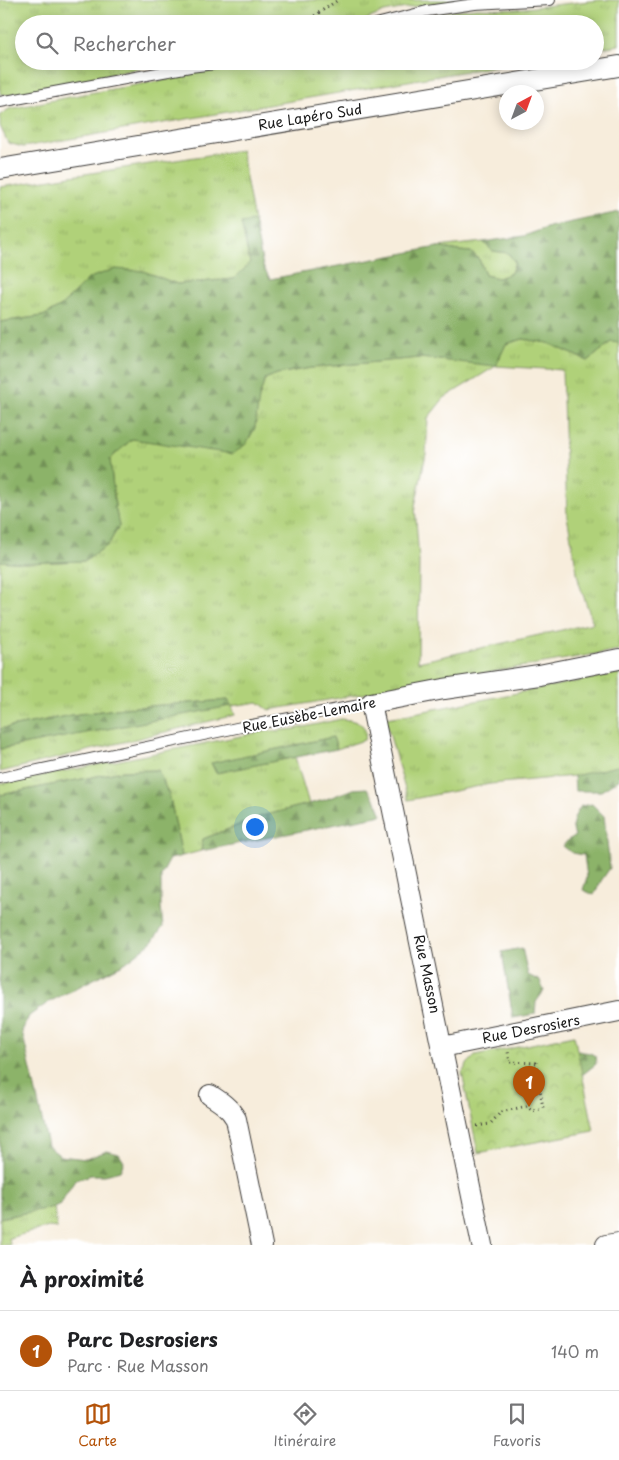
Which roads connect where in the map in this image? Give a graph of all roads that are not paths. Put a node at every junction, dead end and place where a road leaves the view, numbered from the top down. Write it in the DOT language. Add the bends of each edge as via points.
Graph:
graph roads {
  1 [pos="550,0"];
  2 [pos="411,15"];
  3 [pos="619,66"];
  4 [pos="604,68"];
  5 [pos="174,70"];
  6 [pos="595,70"];
  7 [pos="0,102"];
  8 [pos="0,169"];
  9 [pos="619,659"];
  10 [pos="371,703"];
  11 [pos="0,778"];
  12 [pos="619,1011"];
  13 [pos="442,1047"];
  14 [pos="210,1095"];
  15 [pos="619,1243"];
  16 [pos="262,1245"];
  17 [pos="482,1245"];
  18 [pos="606,1245"];
  1 -- 2 [label="lane" via="475,4"];
  3 -- 4 [label="street, Rue Lapéro Sud"];
  5 -- 7 [label="lane"];
  6 -- 8 [label="street, Rue Lapéro Sud"];
  9 -- 10 [label="street, Rue Eusèbe-Lemaire"];
  10 -- 11 [label="lane, Rue Eusèbe-Lemaire"];
  10 -- 13 [label="street, Rue Masson"];
  12 -- 13 [label="street, Rue Desrosiers"];
  13 -- 17 [label="street, Rue Masson"];
  14 -- 16 [label="street" via="225,1104 236,1119"];
  15 -- 18 [label="street"];
}
